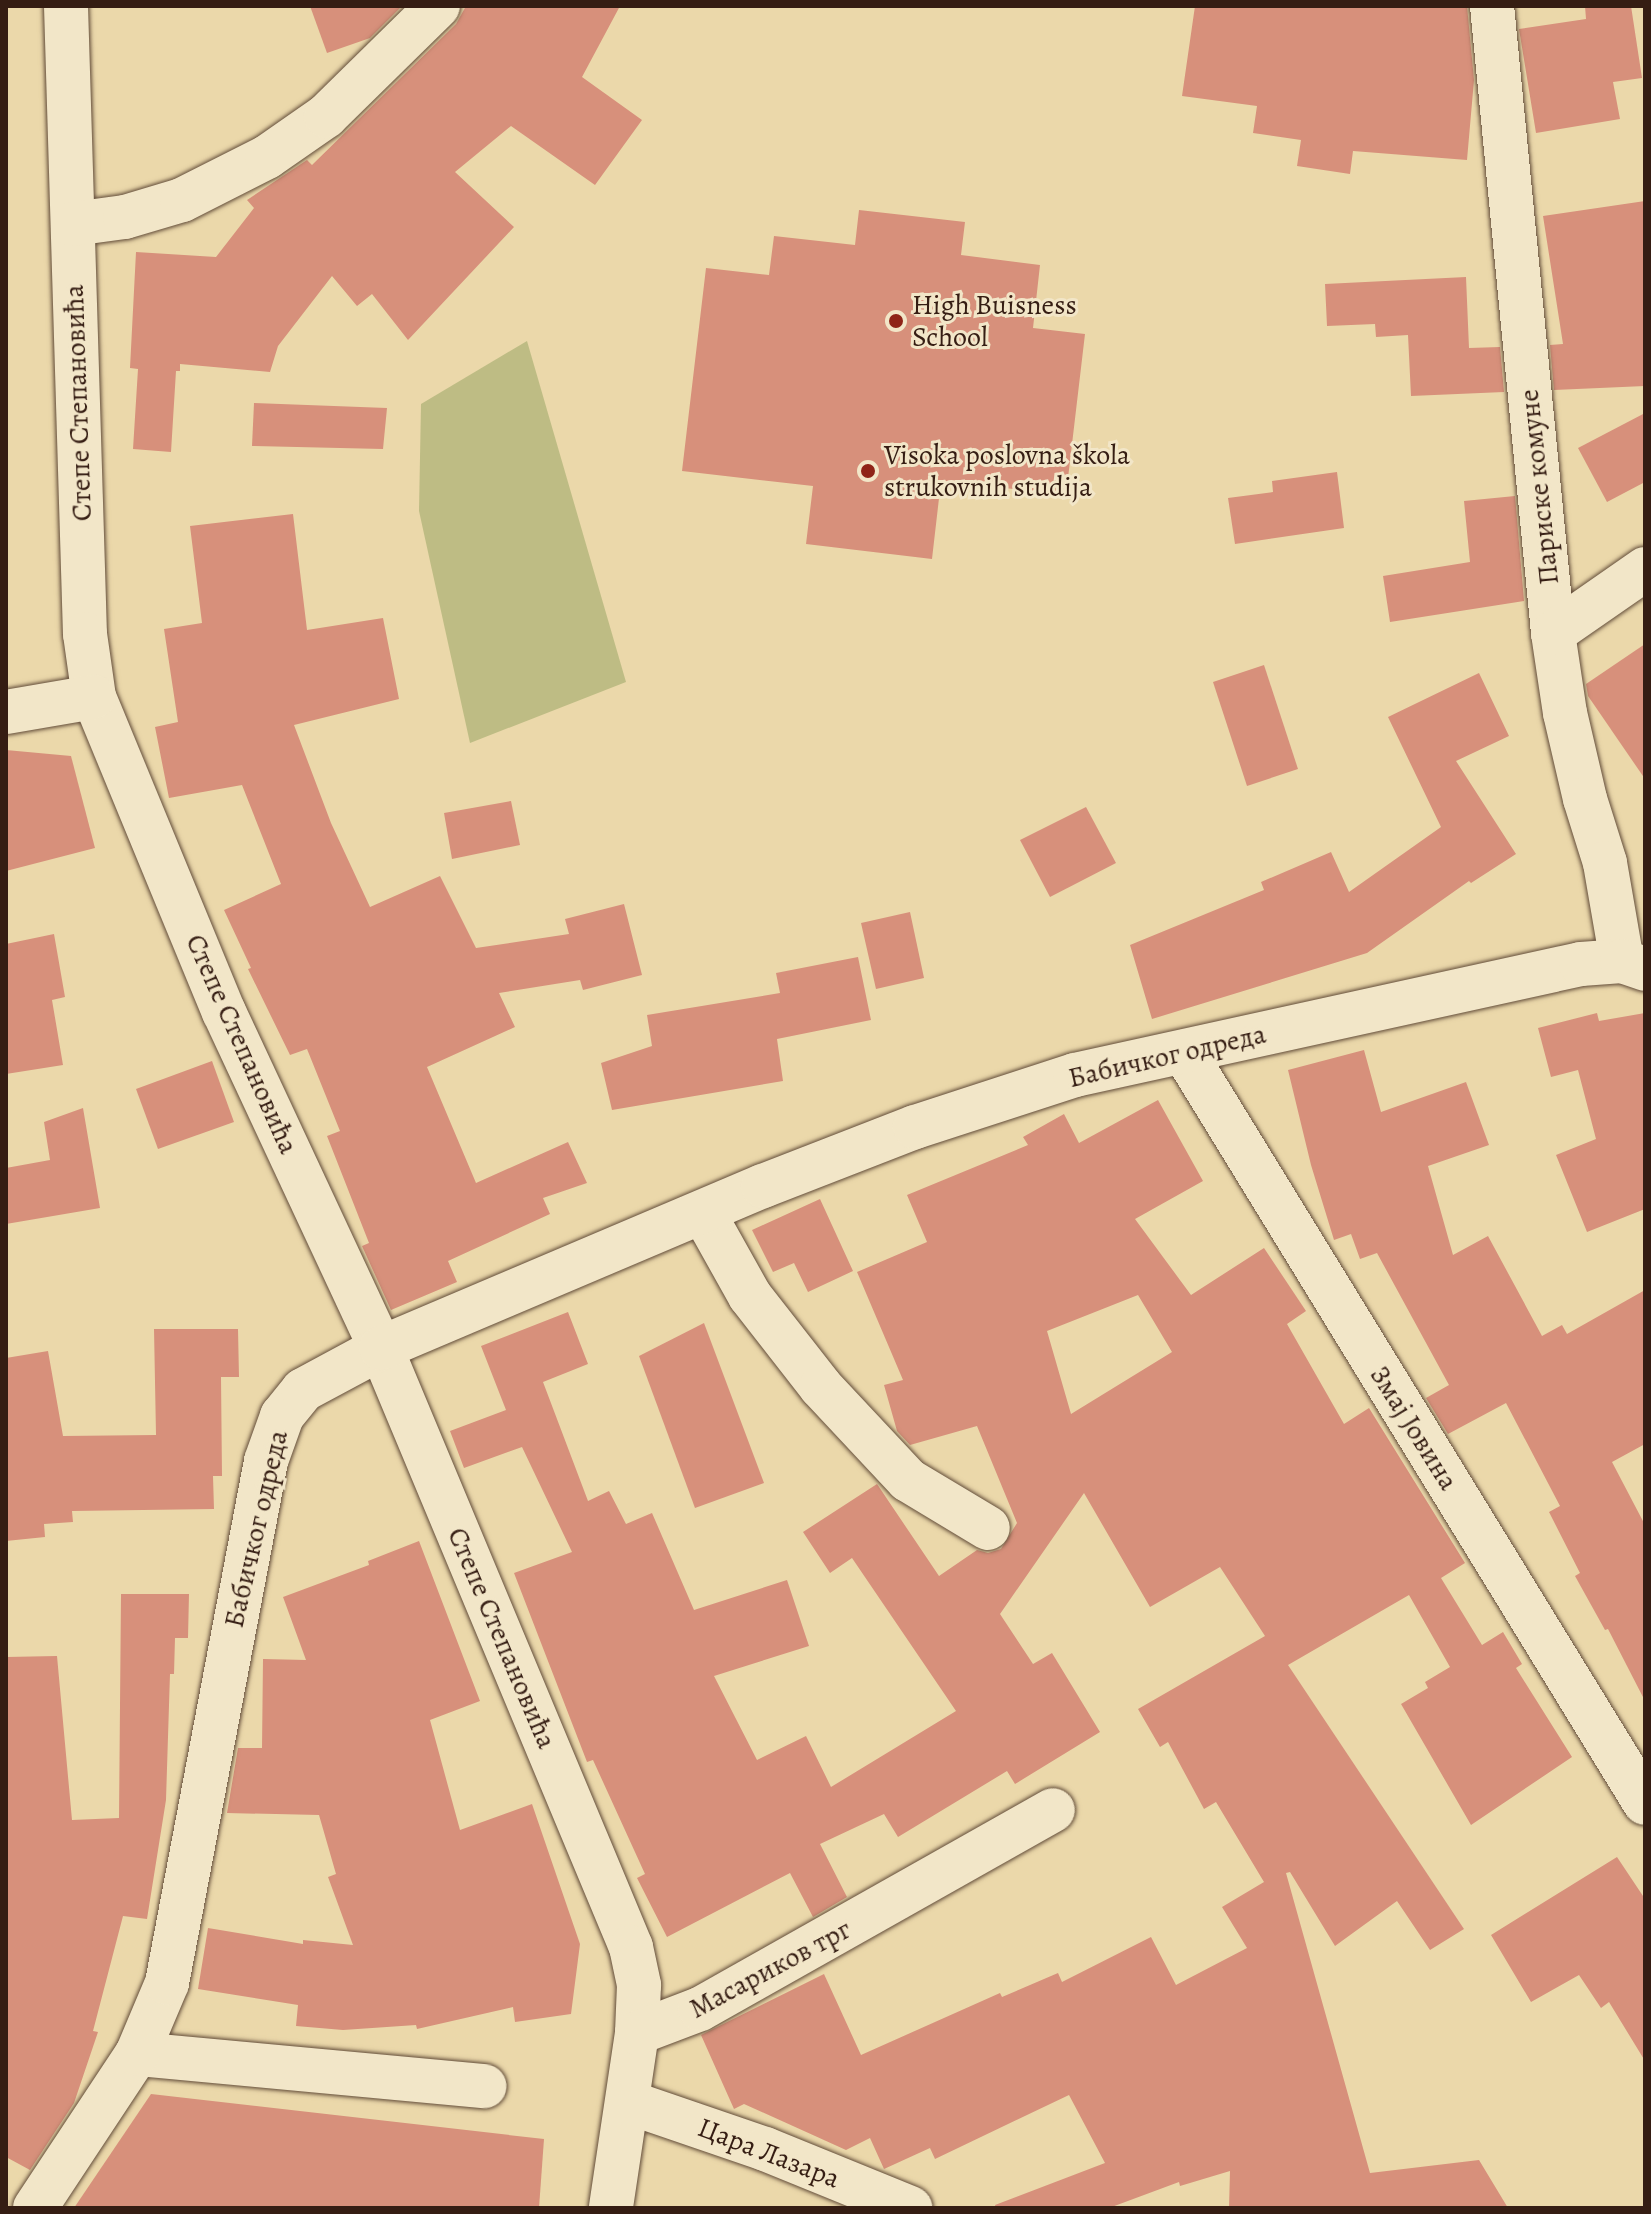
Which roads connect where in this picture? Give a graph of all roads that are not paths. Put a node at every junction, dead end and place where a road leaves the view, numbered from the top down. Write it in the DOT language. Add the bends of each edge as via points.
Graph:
graph roads {
  1 [pos="66,6"];
  2 [pos="438,6"];
  3 [pos="1492,6"];
  4 [pos="73,224"];
  5 [pos="1645,569"];
  6 [pos="1553,633"];
  7 [pos="94,697"];
  8 [pos="6,712"];
  9 [pos="1634,965"];
  10 [pos="1184,1052"];
  11 [pos="703,1212"];
  12 [pos="381,1348"];
  13 [pos="988,1528"];
  14 [pos="1645,1803"];
  15 [pos="1053,1810"];
  16 [pos="637,2033"];
  17 [pos="137,2054"];
  18 [pos="485,2086"];
  19 [pos="628,2102"];
  20 [pos="35,2208"];
  21 [pos="611,2208"];
  22 [pos="910,2208"];
  1 -- 4 [label="street, Степе Степановића"];
  2 -- 4 [label="street" via="326,116 267,157 182,200 125,217"];
  3 -- 6 [label="street, Париске комуне"];
  4 -- 7 [label="street, Степе Степановића" via="85,634"];
  5 -- 6 [label="street"];
  6 -- 9 [label="street, Париске комуне" via="1585,799"];
  7 -- 8 [label="street"];
  7 -- 12 [label="street, Степе Степановића" via="224,1012"];
  9 -- 10 [label="street, Бабичког одреда" via="1581,964"];
  10 -- 11 [label="street, Бабичког одреда" via="1075,1075 930,1122"];
  10 -- 14 [label="street, Змај Јовина"];
  11 -- 12 [label="street, Бабичког одреда"];
  11 -- 13 [label="street" via="750,1296 821,1387 908,1480"];
  12 -- 16 [label="street, Степе Степановића" via="631,1947 639,1985"];
  12 -- 17 [label="street, Бабичког одреда" via="303,1390 282,1416 266,1461 167,1983"];
  15 -- 16 [label="street, Масариков трг" via="700,2009"];
  16 -- 19 [label="street"];
  17 -- 18 [label="street"];
  17 -- 20 [label="street, Бабичког одреда"];
  19 -- 21 [label="street"];
  19 -- 22 [label="street, Цара Лазара" via="765,2149"];
}
